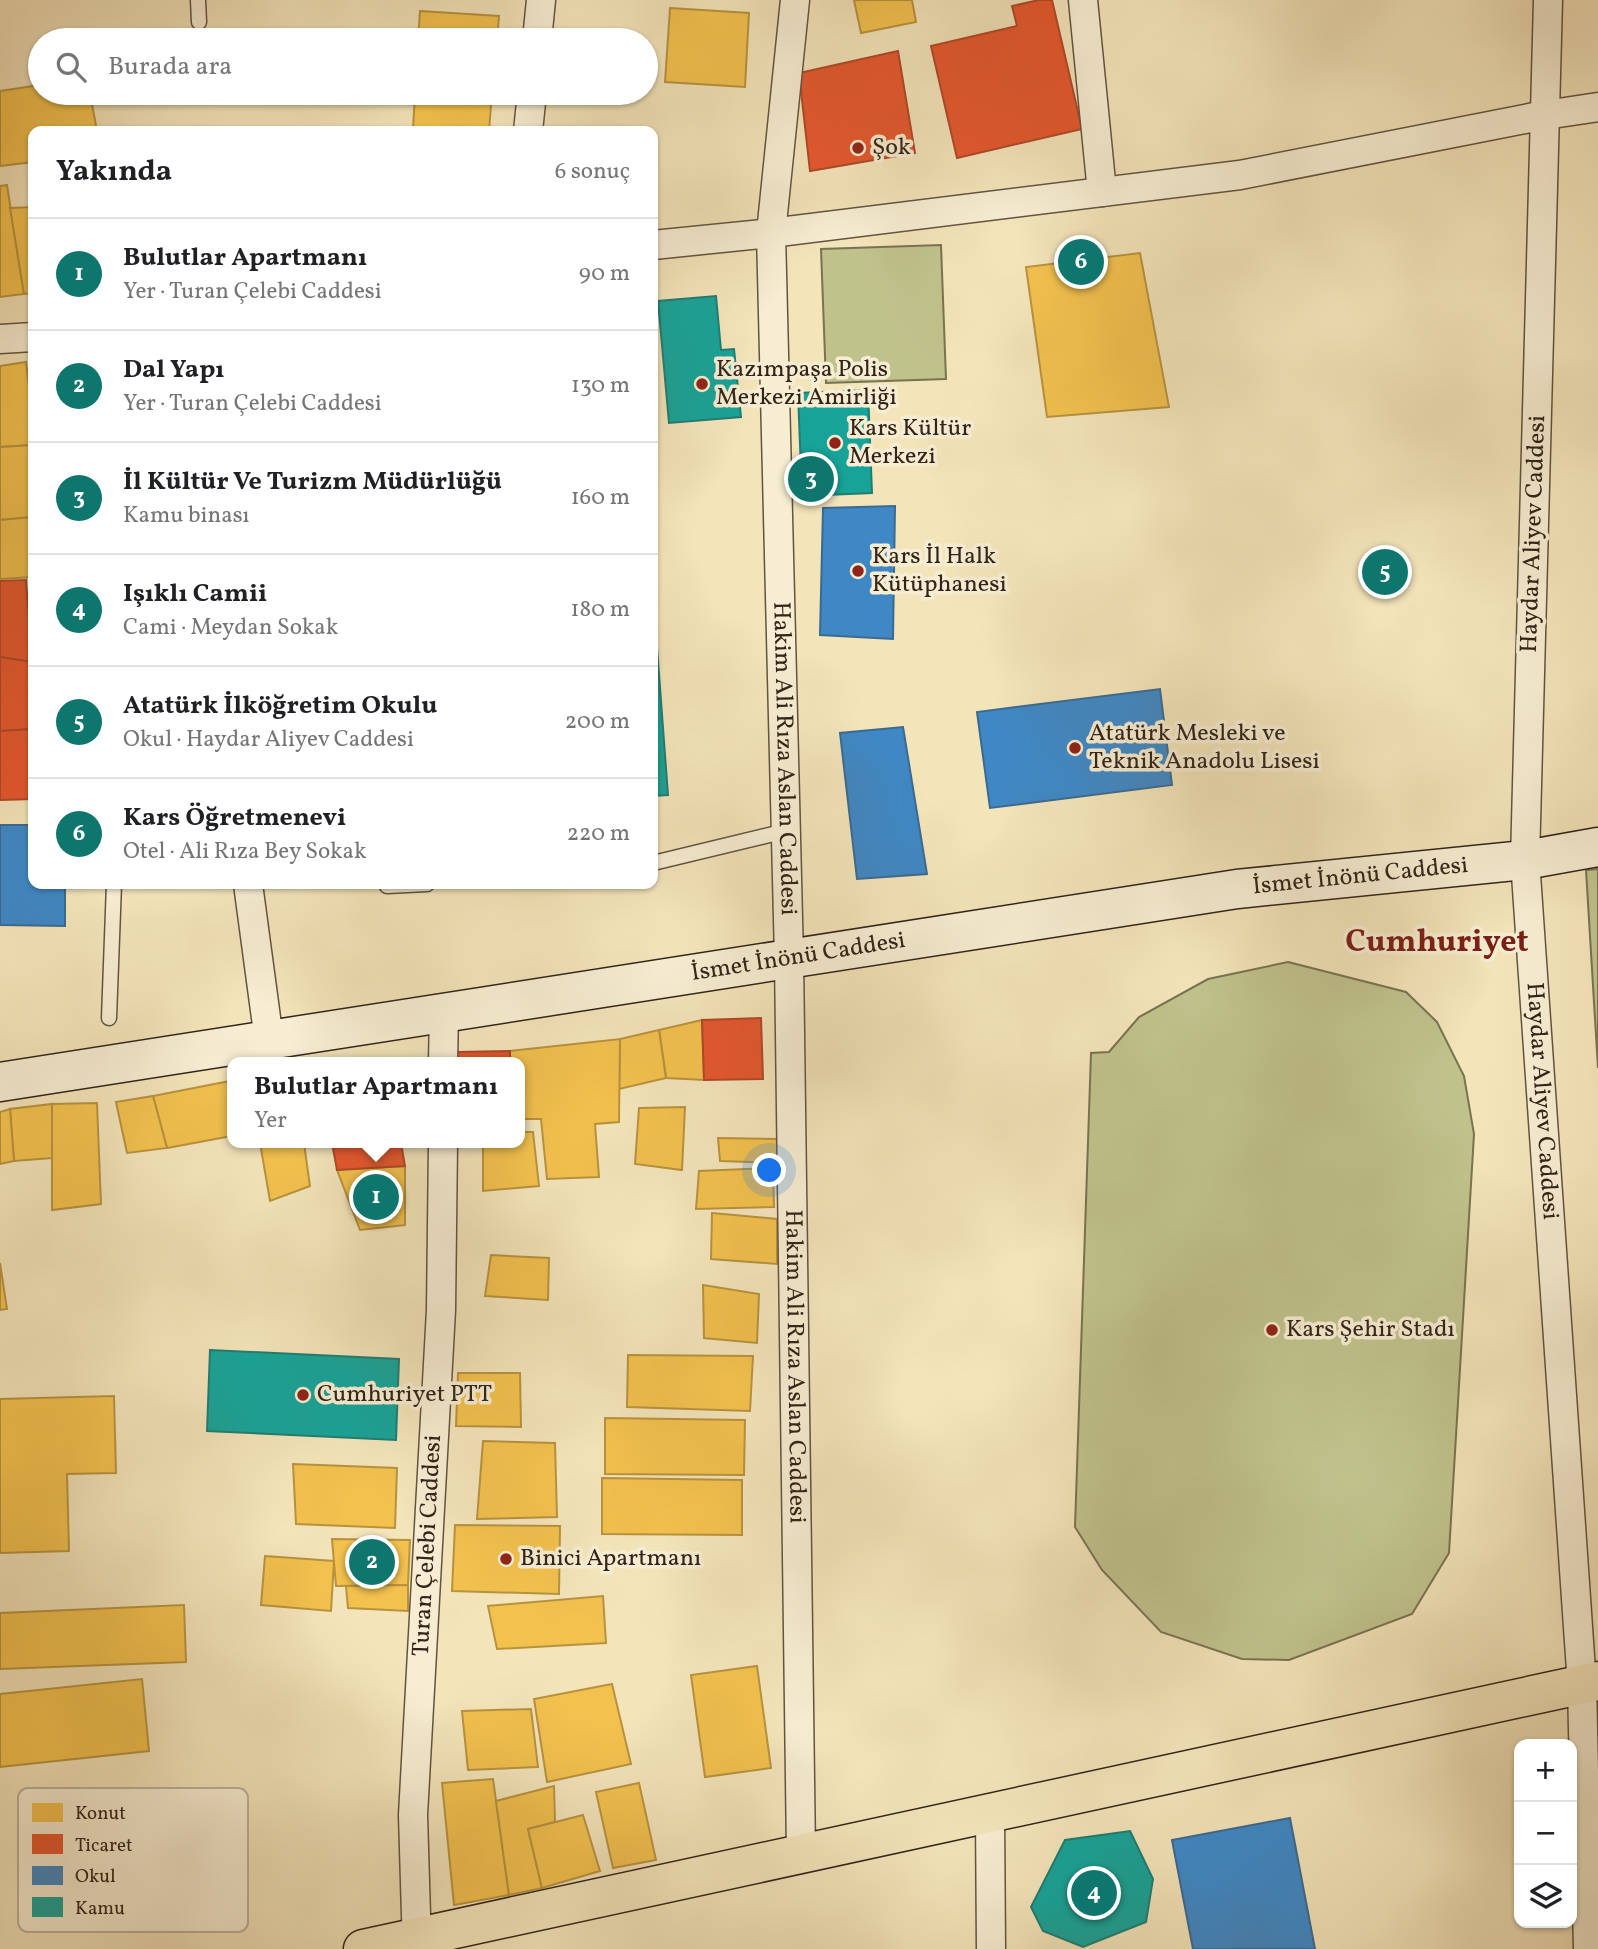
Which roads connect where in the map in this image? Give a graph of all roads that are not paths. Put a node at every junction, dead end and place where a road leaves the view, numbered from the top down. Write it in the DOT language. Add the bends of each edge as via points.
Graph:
graph roads {
  1 [pos="198,0"];
  2 [pos="541,0"];
  3 [pos="795,0"];
  4 [pos="1083,0"];
  5 [pos="1548,0"];
  6 [pos="199,22"];
  7 [pos="538,28"];
  8 [pos="531,105"];
  9 [pos="1598,107"];
  10 [pos="1545,115"];
  11 [pos="529,126"];
  12 [pos="1102,192"];
  13 [pos="771,233"];
  14 [pos="658,244"];
  15 [pos="28,337"];
  16 [pos="0,340"];
  17 [pos="786,831"];
  18 [pos="1598,847"];
  19 [pos="1525,860"];
  20 [pos="658,862"];
  21 [pos="114,889"];
  22 [pos="249,889"];
  23 [pos="789,958"];
  24 [pos="444,1013"];
  25 [pos="109,1017"];
  26 [pos="269,1040"];
  27 [pos="443,1057"];
  28 [pos="0,1082"];
  29 [pos="443,1148"];
  30 [pos="1590,1683"];
  31 [pos="990,1813"];
  32 [pos="800,1854"];
  33 [pos="417,1943"];
  34 [pos="363,1949"];
  35 [pos="991,1949"];
  36 [pos="1588,1949"];
  1 -- 6 [label="lane"];
  2 -- 7 [label="street"];
  3 -- 13 [label="street, Hakim Ali Rıza Aslan Caddesi"];
  4 -- 12 [label="street"];
  5 -- 10 [label="street, Haydar Aliyev Caddesi"];
  8 -- 11 [label="street"];
  9 -- 10 [label="street"];
  10 -- 12 [label="street" via="1240,175"];
  10 -- 19 [label="street, Haydar Aliyev Caddesi"];
  12 -- 13 [label="street"];
  13 -- 14 [label="street"];
  13 -- 17 [label="street, Hakim Ali Rıza Aslan Caddesi"];
  15 -- 16 [label="street"];
  17 -- 20 [label="lane"];
  17 -- 23 [label="street, Hakim Ali Rıza Aslan Caddesi"];
  18 -- 19 [label="main road, İsmet İnönü Caddesi"];
  19 -- 23 [label="main road, İsmet İnönü Caddesi" via="1237,889"];
  19 -- 30 [label="street, Haydar Aliyev Caddesi"];
  21 -- 25 [label="lane"];
  22 -- 26 [label="street"];
  23 -- 24 [label="main road, İsmet İnönü Caddesi"];
  23 -- 32 [label="street, Hakim Ali Rıza Aslan Caddesi"];
  24 -- 26 [label="main road, İsmet İnönü Caddesi"];
  24 -- 27 [label="street"];
  26 -- 28 [label="main road, İsmet İnönü Caddesi"];
  29 -- 33 [label="street, Turan Çelebi Caddesi" via="441,1310 413,1815"];
  30 -- 31 [label="main road"];
  30 -- 36 [label="street, Haydar Aliyev Caddesi"];
  31 -- 32 [label="main road"];
  31 -- 35 [label="street"];
  32 -- 33 [label="main road"];
  33 -- 34 [label="main road"];
}
